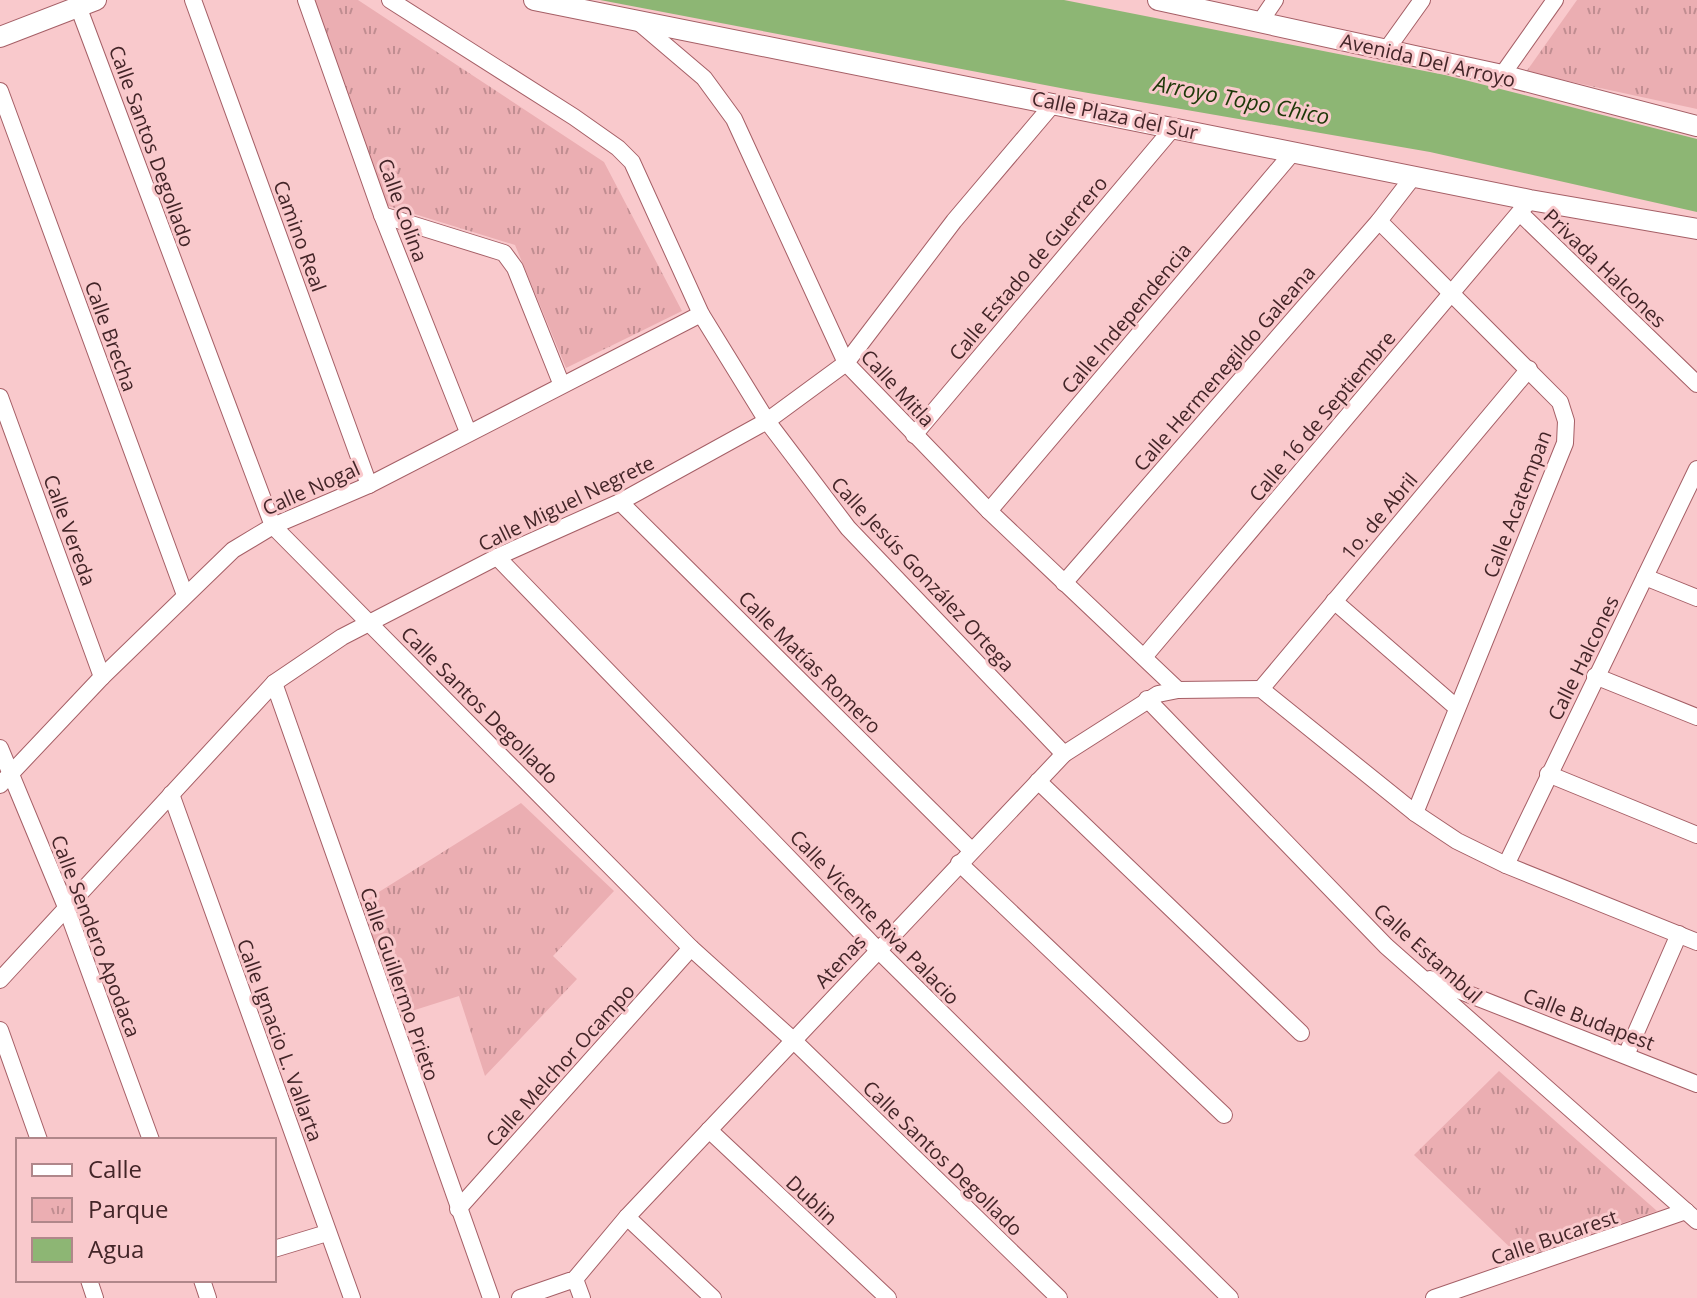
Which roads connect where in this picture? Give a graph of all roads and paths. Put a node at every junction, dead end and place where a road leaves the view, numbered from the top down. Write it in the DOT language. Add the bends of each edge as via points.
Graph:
graph roads {
  1 [pos="193,0"];
  2 [pos="306,0"];
  3 [pos="390,0"];
  4 [pos="534,0"];
  5 [pos="1158,0"];
  6 [pos="1275,0"];
  7 [pos="1422,0"];
  8 [pos="1555,0"];
  9 [pos="87,3"];
  10 [pos="637,21"];
  11 [pos="1260,22"];
  12 [pos="0,37"];
  13 [pos="1387,49"];
  14 [pos="1502,75"];
  15 [pos="0,91"];
  16 [pos="1054,103"];
  17 [pos="1697,126"];
  18 [pos="1173,128"];
  19 [pos="1294,151"];
  20 [pos="1413,177"];
  21 [pos="1525,207"];
  22 [pos="382,215"];
  23 [pos="1379,221"];
  24 [pos="1697,229"];
  25 [pos="1454,293"];
  26 [pos="701,314"];
  27 [pos="846,363"];
  28 [pos="1529,369"];
  29 [pos="561,383"];
  30 [pos="1697,384"];
  31 [pos="0,397"];
  32 [pos="767,421"];
  33 [pos="468,432"];
  34 [pos="914,435"];
  35 [pos="1695,479"];
  36 [pos="369,485"];
  37 [pos="620,502"];
  38 [pos="989,511"];
  39 [pos="273,526"];
  40 [pos="497,557"];
  41 [pos="1645,577"];
  42 [pos="1064,583"];
  43 [pos="185,595"];
  44 [pos="1697,598"];
  45 [pos="1334,601"];
  46 [pos="370,624"];
  47 [pos="1144,657"];
  48 [pos="1595,676"];
  49 [pos="102,677"];
  50 [pos="274,683"];
  51 [pos="1261,689"];
  52 [pos="1178,690"];
  53 [pos="1147,699"];
  54 [pos="1457,708"];
  55 [pos="1697,717"];
  56 [pos="0,748"];
  57 [pos="1064,754"];
  58 [pos="1548,774"];
  59 [pos="5,780"];
  60 [pos="1038,781"];
  61 [pos="171,794"];
  62 [pos="1415,813"];
  63 [pos="1697,835"];
  64 [pos="971,850"];
  65 [pos="959,863"];
  66 [pos="1506,865"];
  67 [pos="66,907"];
  68 [pos="1679,934"];
  69 [pos="1697,942"];
  70 [pos="691,948"];
  71 [pos="878,950"];
  72 [pos="1422,976"];
  73 [pos="0,980"];
  74 [pos="0,1030"];
  75 [pos="1301,1033"];
  76 [pos="793,1040"];
  77 [pos="1627,1053"];
  78 [pos="1697,1084"];
  79 [pos="1224,1115"];
  80 [pos="709,1130"];
  81 [pos="38,1138"];
  82 [pos="150,1138"];
  83 [pos="458,1209"];
  84 [pos="1691,1216"];
  85 [pos="627,1217"];
  86 [pos="327,1233"];
  87 [pos="276,1248"];
  88 [pos="575,1279"];
  89 [pos="352,1298"];
  90 [pos="491,1298"];
  91 [pos="520,1298"];
  92 [pos="582,1298"];
  93 [pos="713,1298"];
  94 [pos="888,1298"];
  95 [pos="1059,1298"];
  96 [pos="1230,1298"];
  97 [pos="1434,1298"];
  1 -- 36 [label="street, Camino Real"];
  2 -- 22 [label="street, Calle Colina"];
  3 -- 26 [label="street, Calle Jesús González Ortega" via="625,155 639,175"];
  4 -- 10 [label="street, Calle Plaza del Sur"];
  5 -- 11 [label="street, Avenida Del Arroyo"];
  6 -- 11 [label="street"];
  7 -- 13 [label="street"];
  8 -- 14 [label="street"];
  9 -- 12 [label="street"];
  9 -- 39 [label="street, Calle Santos Degollado"];
  10 -- 16 [label="street, Calle Plaza del Sur"];
  10 -- 27 [label="street, Calle Mitla" via="704,78 734,119"];
  11 -- 13 [label="street, Avenida Del Arroyo"];
  13 -- 14 [label="street, Avenida Del Arroyo"];
  14 -- 17 [label="street, Avenida Del Arroyo"];
  15 -- 43 [label="street, Calle Brecha"];
  16 -- 18 [label="street, Calle Plaza del Sur"];
  16 -- 27 [label="street, Calle Miguel Negrete" via="954,221"];
  18 -- 19 [label="street, Calle Plaza del Sur"];
  18 -- 34 [label="street, Calle Estado de Guerrero"];
  19 -- 20 [label="street, Calle Plaza del Sur"];
  19 -- 38 [label="street, Calle Independencia"];
  20 -- 21 [label="street, Calle Plaza del Sur"];
  20 -- 23 [label="street, Calle Hermenegildo Galeana"];
  21 -- 24 [label="street, Calle Plaza del Sur"];
  21 -- 25 [label="street, Calle 16 de Septiembre"];
  21 -- 30 [label="street, Privada Halcones"];
  22 -- 29 [label="street" via="482,244 508,257"];
  22 -- 33 [label="street, Calle Colina"];
  23 -- 25 [label="street, Calle Acatempan"];
  23 -- 42 [label="street, Calle Hermenegildo Galeana"];
  25 -- 28 [label="street, Calle Acatempan"];
  25 -- 47 [label="street, Calle 16 de Septiembre"];
  26 -- 29 [label="street, Calle Nogal"];
  26 -- 32 [label="street, Calle Jesús González Ortega"];
  27 -- 32 [label="street, Calle Miguel Negrete"];
  27 -- 34 [label="street, Calle Mitla"];
  28 -- 45 [label="street, 1o. de Abril"];
  28 -- 54 [label="street, Calle Acatempan" via="1560,402 1565,443"];
  29 -- 33 [label="street, Calle Nogal"];
  31 -- 49 [label="street, Calle Vereda"];
  32 -- 37 [label="street, Calle Miguel Negrete"];
  32 -- 57 [label="street, Calle Jesús González Ortega" via="848,528"];
  33 -- 36 [label="street, Calle Nogal"];
  34 -- 38 [label="street, Calle Mitla"];
  35 -- 41 [label="street, Calle Halcones"];
  36 -- 39 [label="street, Calle Nogal"];
  37 -- 40 [label="street, Calle Miguel Negrete"];
  37 -- 64 [label="street, Calle Matías Romero"];
  38 -- 42 [label="street, Calle Mitla"];
  39 -- 43 [label="street, Calle Nogal" via="233,550"];
  39 -- 46 [label="street, Calle Santos Degollado"];
  40 -- 46 [label="street, Calle Miguel Negrete"];
  40 -- 71 [label="street, Calle Vicente Riva Palacio"];
  41 -- 44 [label="street"];
  41 -- 48 [label="street, Calle Halcones"];
  42 -- 47 [label="street, Calle Mitla"];
  43 -- 49 [label="street, Calle Nogal"];
  45 -- 51 [label="street, 1o. de Abril"];
  45 -- 54 [label="street"];
  46 -- 50 [label="street, Calle Miguel Negrete"];
  46 -- 70 [label="street, Calle Santos Degollado"];
  47 -- 52 [label="street, Calle Mitla"];
  48 -- 55 [label="street"];
  48 -- 58 [label="street, Calle Halcones"];
  49 -- 59 [label="street, Calle Nogal"];
  50 -- 61 [label="street, Calle Miguel Negrete"];
  50 -- 83 [label="street, Calle Guillermo Prieto"];
  51 -- 52 [label="street, Atenas"];
  51 -- 62 [label="street"];
  52 -- 53 [label="street, Atenas"];
  53 -- 57 [label="street, Atenas"];
  53 -- 72 [label="street, Calle Estambul" via="1386,946"];
  54 -- 62 [label="street, Calle Acatempan"];
  56 -- 59 [label="street, Calle Sendero Apodaca"];
  57 -- 60 [label="street, Atenas"];
  58 -- 63 [label="street"];
  58 -- 66 [label="street, Calle Halcones"];
  59 -- 67 [label="street, Calle Sendero Apodaca"];
  60 -- 64 [label="street, Atenas"];
  60 -- 75 [label="street"];
  61 -- 67 [label="street, Calle Miguel Negrete"];
  61 -- 86 [label="street, Calle Ignacio L. Vallarta"];
  62 -- 66 [label="street"];
  64 -- 65 [label="street, Atenas"];
  65 -- 71 [label="street, Atenas"];
  65 -- 79 [label="street"];
  66 -- 68 [label="street"];
  67 -- 73 [label="street, Calle Miguel Negrete"];
  67 -- 82 [label="street, Calle Sendero Apodaca"];
  68 -- 69 [label="street"];
  68 -- 77 [label="street"];
  70 -- 76 [label="street, Calle Santos Degollado"];
  70 -- 83 [label="street, Calle Melchor Ocampo"];
  71 -- 76 [label="street, Atenas"];
  71 -- 96 [label="street, Calle Vicente Riva Palacio"];
  72 -- 77 [label="street, Calle Budapest"];
  72 -- 84 [label="street, Calle Estambul"];
  74 -- 81 [label="street"];
  76 -- 80 [label="street, Atenas"];
  76 -- 95 [label="street, Calle Santos Degollado"];
  77 -- 78 [label="street, Calle Budapest"];
  80 -- 85 [label="street, Atenas"];
  80 -- 94 [label="street, Dublin"];
  83 -- 90 [label="street, Calle Guillermo Prieto"];
  84 -- 97 [label="street, Calle Bucarest"];
  85 -- 88 [label="street, Atenas"];
  85 -- 93 [label="street"];
  86 -- 87 [label="street"];
  86 -- 89 [label="street, Calle Ignacio L. Vallarta"];
  88 -- 91 [label="street"];
  88 -- 92 [label="street"];
}
